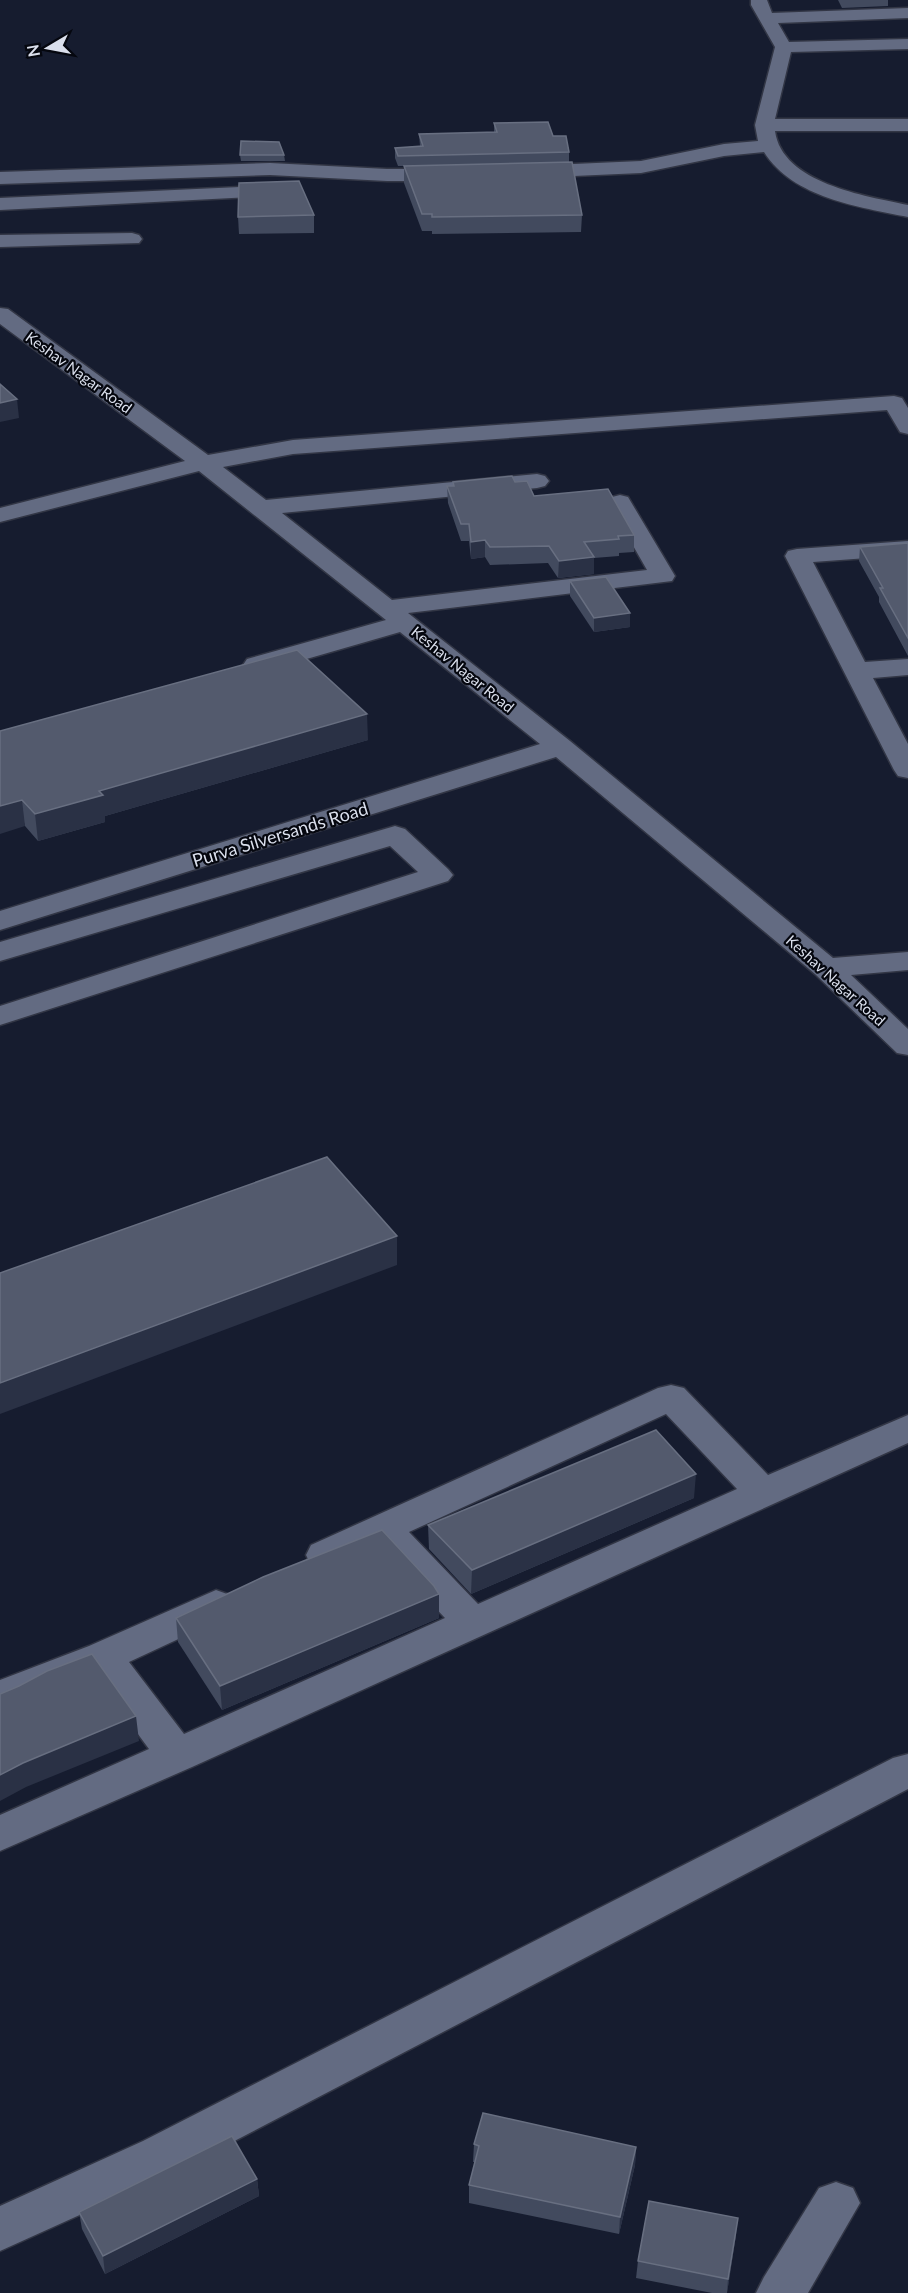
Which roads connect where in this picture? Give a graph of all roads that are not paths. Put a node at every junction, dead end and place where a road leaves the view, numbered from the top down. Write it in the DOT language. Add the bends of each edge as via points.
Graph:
graph roads {
  1 [pos="759,0"];
  2 [pos="908,13"];
  3 [pos="766,18"];
  4 [pos="908,44"];
  5 [pos="784,47"];
  6 [pos="764,125"];
  7 [pos="908,125"];
  8 [pos="769,146"];
  9 [pos="510,173"];
  10 [pos="0,178"];
  11 [pos="821,188"];
  12 [pos="886,188"];
  13 [pos="0,204"];
  14 [pos="908,211"];
  15 [pos="132,239"];
  16 [pos="0,241"];
  17 [pos="1,316"];
  18 [pos="908,427"];
  19 [pos="204,463"];
  20 [pos="537,481"];
  21 [pos="620,502"];
  22 [pos="261,508"];
  23 [pos="0,515"];
  24 [pos="908,548"];
  25 [pos="396,616"];
  26 [pos="908,667"];
  27 [pos="856,671"];
  28 [pos="229,672"];
  29 [pos="560,747"];
  30 [pos="908,770"];
  31 [pos="0,921"];
  32 [pos="2,949"];
  33 [pos="908,961"];
  34 [pos="826,968"];
  35 [pos="0,1017"];
  36 [pos="908,1046"];
  37 [pos="908,1428"];
  38 [pos="763,1494"];
  39 [pos="382,1529"];
  40 [pos="296,1568"];
  41 [pos="243,1593"];
  42 [pos="473,1623"];
  43 [pos="103,1657"];
  44 [pos="0,1696"];
  45 [pos="177,1756"];
  46 [pos="908,1770"];
  47 [pos="0,1834"];
  48 [pos="836,2203"];
  49 [pos="0,2229"];
  50 [pos="781,2293"];
  1 -- 3 [label="street"];
  2 -- 3 [label="street"];
  3 -- 5 [label="street"];
  4 -- 5 [label="street"];
  5 -- 6 [label="street"];
  6 -- 7 [label="street"];
  6 -- 8 [label="street"];
  8 -- 9 [label="street" via="724,150 641,167"];
  8 -- 11 [label="street" via="780,162"];
  10 -- 13 [label="street" via="270,169 464,182"];
  11 -- 12 [label="street"];
  11 -- 14 [label="street"];
  15 -- 16 [label="street"];
  17 -- 19 [label="street, Keshav Nagar Road"];
  18 -- 19 [label="street" via="894,403 293,447"];
  19 -- 22 [label="street, Keshav Nagar Road"];
  19 -- 23 [label="street"];
  20 -- 22 [label="street"];
  21 -- 25 [label="street" via="663,576"];
  22 -- 25 [label="street, Keshav Nagar Road"];
  24 -- 27 [label="street" via="797,556"];
  25 -- 28 [label="street"];
  25 -- 29 [label="street, Keshav Nagar Road"];
  26 -- 27 [label="street"];
  27 -- 30 [label="street"];
  29 -- 31 [label="street, Purva Silversands Road"];
  29 -- 34 [label="street, Keshav Nagar Road"];
  32 -- 35 [label="street" via="395,835 438,874"];
  33 -- 34 [label="street"];
  34 -- 36 [label="street, Keshav Nagar Road"];
  37 -- 38 [label="street"];
  38 -- 39 [label="street" via="671,1397"];
  38 -- 42 [label="street"];
  39 -- 40 [label="street"];
  39 -- 42 [label="street"];
  41 -- 43 [label="street"];
  42 -- 45 [label="street"];
  43 -- 44 [label="street"];
  43 -- 45 [label="street"];
  45 -- 47 [label="street"];
  46 -- 49 [label="street" via="160,2156"];
  48 -- 50 [label="street"];
}
